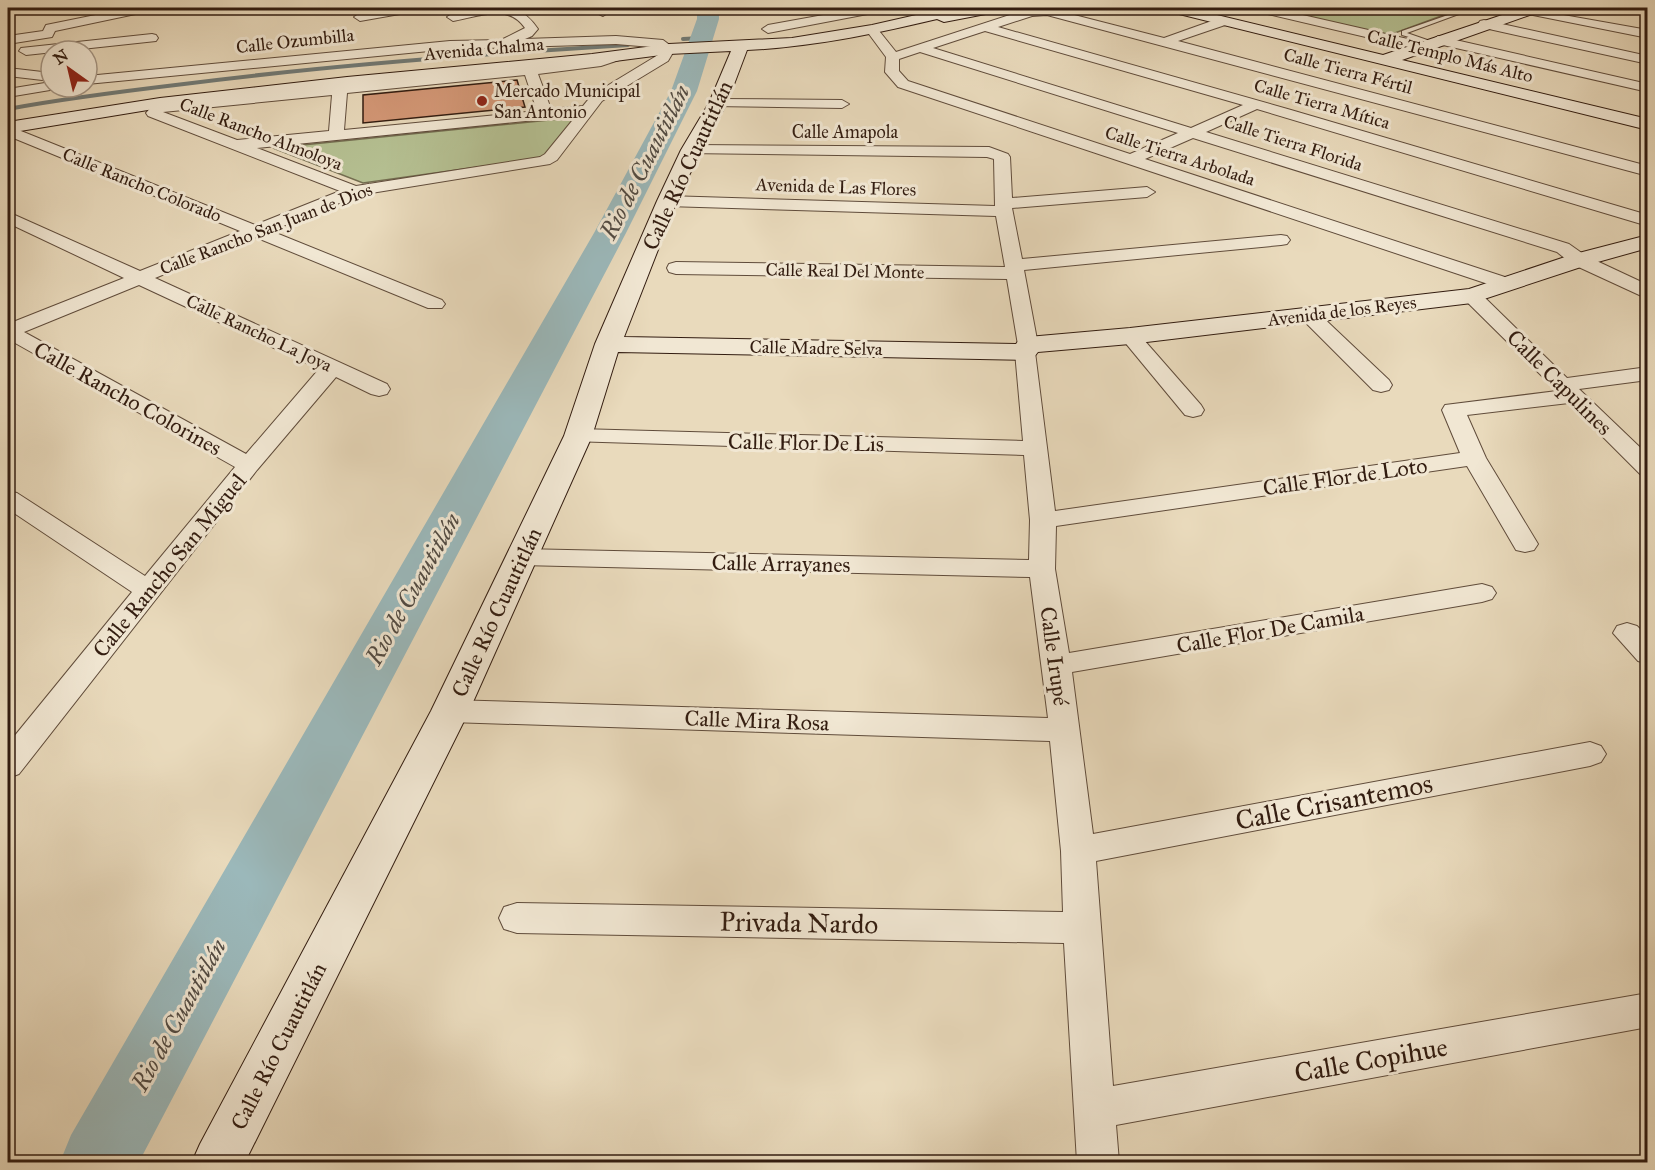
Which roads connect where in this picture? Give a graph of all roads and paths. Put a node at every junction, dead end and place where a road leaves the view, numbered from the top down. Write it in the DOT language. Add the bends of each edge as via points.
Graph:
graph roads {
  1 [pos="146,8"];
  2 [pos="411,8"];
  3 [pos="878,8"];
  4 [pos="935,8"];
  5 [pos="963,8"];
  6 [pos="996,8"];
  7 [pos="1172,8"];
  8 [pos="1213,8"];
  9 [pos="1259,8"];
  10 [pos="1472,8"];
  11 [pos="1631,8"];
  12 [pos="508,9"];
  13 [pos="534,9"];
  14 [pos="1532,9"];
  15 [pos="1647,11"];
  16 [pos="1196,13"];
  17 [pos="360,17"];
  18 [pos="453,17"];
  19 [pos="915,21"];
  20 [pos="1224,21"];
  21 [pos="1484,24"];
  22 [pos="984,27"];
  23 [pos="872,30"];
  24 [pos="1647,34"];
  25 [pos="152,38"];
  26 [pos="755,38"];
  27 [pos="8,40"];
  28 [pos="1166,41"];
  29 [pos="506,42"];
  30 [pos="1430,43"];
  31 [pos="662,45"];
  32 [pos="706,45"];
  33 [pos="920,48"];
  34 [pos="8,54"];
  35 [pos="617,56"];
  36 [pos="893,57"];
  37 [pos="1385,60"];
  38 [pos="1647,60"];
  39 [pos="530,70"];
  40 [pos="8,76"];
  41 [pos="99,78"];
  42 [pos="39,81"];
  43 [pos="39,85"];
  44 [pos="340,88"];
  45 [pos="1647,88"];
  46 [pos="1347,89"];
  47 [pos="8,93"];
  48 [pos="1326,97"];
  49 [pos="718,103"];
  50 [pos="842,104"];
  51 [pos="1255,105"];
  52 [pos="1306,105"];
  53 [pos="588,110"];
  54 [pos="97,111"];
  55 [pos="153,113"];
  56 [pos="1286,113"];
  57 [pos="546,115"];
  58 [pos="1647,125"];
  59 [pos="10,127"];
  60 [pos="1194,132"];
  61 [pos="336,135"];
  62 [pos="236,145"];
  63 [pos="691,150"];
  64 [pos="999,154"];
  65 [pos="1131,160"];
  66 [pos="1647,171"];
  67 [pos="355,191"];
  68 [pos="1147,192"];
  69 [pos="667,201"];
  70 [pos="1004,208"];
  71 [pos="8,217"];
  72 [pos="1647,222"];
  73 [pos="256,232"];
  74 [pos="1281,240"];
  75 [pos="1647,241"];
  76 [pos="1579,260"];
  77 [pos="676,268"];
  78 [pos="1014,269"];
  79 [pos="140,277"];
  80 [pos="1507,284"];
  81 [pos="1647,293"];
  82 [pos="1472,296"];
  83 [pos="435,304"];
  84 [pos="1308,314"];
  85 [pos="8,331"];
  86 [pos="1130,336"];
  87 [pos="608,344"];
  88 [pos="1026,349"];
  89 [pos="333,367"];
  90 [pos="1647,373"];
  91 [pos="1381,385"];
  92 [pos="379,389"];
  93 [pos="1568,391"];
  94 [pos="1193,410"];
  95 [pos="578,436"];
  96 [pos="1034,448"];
  97 [pos="1474,458"];
  98 [pos="1642,458"];
  99 [pos="249,465"];
  100 [pos="8,498"];
  101 [pos="1043,520"];
  102 [pos="1525,544"];
  103 [pos="521,557"];
  104 [pos="1042,569"];
  105 [pos="148,590"];
  106 [pos="1482,593"];
  107 [pos="1627,633"];
  108 [pos="1647,654"];
  109 [pos="1057,665"];
  110 [pos="450,711"];
  111 [pos="1065,730"];
  112 [pos="1590,754"];
  113 [pos="10,758"];
  114 [pos="1078,851"];
  115 [pos="517,918"];
  116 [pos="1081,928"];
  117 [pos="1647,1010"];
  118 [pos="1095,1109"];
  119 [pos="218,1162"];
  120 [pos="1098,1162"];
  1 -- 27 [label="street"];
  2 -- 17 [label="street"];
  3 -- 26 [label="street"];
  4 -- 32 [label="street, Avenida Chalma" via="865,26"];
  5 -- 19 [label="street, Avenida Chalma"];
  6 -- 19 [label="street"];
  7 -- 16 [label="street, Calle Templo Más Alto"];
  8 -- 16 [label="street"];
  9 -- 30 [label="street"];
  10 -- 30 [label="lane" via="1404,32"];
  11 -- 15 [label="street"];
  12 -- 13 [label="street"];
  12 -- 18 [label="street"];
  12 -- 29 [label="street" via="532,28"];
  14 -- 21 [label="street"];
  14 -- 24 [label="street"];
  16 -- 20 [label="street, Calle Templo Más Alto"];
  19 -- 23 [label="street, Avenida Chalma"];
  20 -- 28 [label="street"];
  20 -- 37 [label="street, Calle Templo Más Alto"];
  21 -- 30 [label="street"];
  21 -- 38 [label="street"];
  22 -- 28 [label="street, Calle Tierra Fértil" via="1039,11"];
  22 -- 33 [label="street"];
  22 -- 51 [label="street, Calle Tierra Mítica"];
  23 -- 26 [label="street, Avenida Chalma" via="792,43"];
  23 -- 36 [label="street, Calle Tierra Arbolada"];
  25 -- 34 [label="street"];
  26 -- 32 [label="street, Avenida Chalma"];
  26 -- 49 [label="street, Calle Río Cuautitlán"];
  28 -- 46 [label="street, Calle Tierra Fértil"];
  29 -- 31 [label="street, Calle Ozumbilla" via="636,41"];
  29 -- 41 [label="street, Calle Ozumbilla" via="379,50"];
  30 -- 37 [label="street"];
  30 -- 45 [label="street"];
  31 -- 32 [label="street, Avenida Chalma"];
  31 -- 35 [label="street, Avenida Chalma"];
  31 -- 53 [label="street, Calle Rancho San Juan de Dios" via="663,58 597,98"];
  31 -- 59 [label="street, Avenida Chalma" via="175,92"];
  33 -- 36 [label="street"];
  33 -- 60 [label="street, Calle Tierra Florida"];
  35 -- 39 [label="street" via="592,64"];
  35 -- 54 [label="street, Avenida Chalma"];
  36 -- 65 [label="street, Calle Tierra Arbolada" via="892,72 903,84"];
  37 -- 58 [label="street, Calle Templo Más Alto"];
  39 -- 44 [label="street"];
  39 -- 57 [label="street"];
  40 -- 42 [label="street"];
  43 -- 47 [label="street"];
  44 -- 54 [label="street"];
  44 -- 61 [label="street"];
  46 -- 48 [label="street"];
  46 -- 66 [label="street, Calle Tierra Fértil"];
  49 -- 50 [label="street"];
  49 -- 63 [label="street, Calle Río Cuautitlán"];
  51 -- 56 [label="street, Calle Tierra Mítica"];
  51 -- 60 [label="street"];
  52 -- 56 [label="street"];
  53 -- 57 [label="street"];
  53 -- 67 [label="street, Calle Rancho San Juan de Dios" via="544,161"];
  54 -- 59 [label="street, Avenida Chalma"];
  55 -- 62 [label="street, Calle Rancho Almoloya"];
  56 -- 72 [label="street, Calle Tierra Mítica"];
  57 -- 61 [label="street"];
  59 -- 73 [label="street, Calle Rancho Colorado"];
  60 -- 65 [label="street"];
  60 -- 76 [label="street, Calle Tierra Florida" via="1563,248"];
  61 -- 62 [label="street"];
  62 -- 67 [label="street, Calle Rancho Almoloya"];
  63 -- 64 [label="street, Calle Amapola"];
  63 -- 69 [label="street, Calle Río Cuautitlán"];
  64 -- 70 [label="street, Calle Irupé"];
  65 -- 80 [label="street, Calle Tierra Arbolada"];
  67 -- 73 [label="street, Calle Rancho San Juan de Dios"];
  68 -- 70 [label="street, Avenida de Las Flores"];
  69 -- 70 [label="street, Avenida de Las Flores"];
  69 -- 87 [label="street, Calle Río Cuautitlán"];
  70 -- 78 [label="street, Calle Irupé"];
  71 -- 79 [label="street, Calle Rancho La Joya"];
  73 -- 79 [label="street, Calle Rancho San Juan de Dios"];
  73 -- 83 [label="street, Calle Rancho Colorado"];
  74 -- 78 [label="street, Calle Real Del Monte"];
  75 -- 76 [label="street, Avenida de los Reyes"];
  76 -- 80 [label="street, Avenida de los Reyes"];
  76 -- 81 [label="street, Calle Tierra Florida"];
  77 -- 78 [label="street, Calle Real Del Monte"];
  78 -- 88 [label="street, Calle Irupé"];
  79 -- 85 [label="street, Calle Rancho San Juan de Dios"];
  79 -- 89 [label="street, Calle Rancho La Joya"];
  80 -- 82 [label="street, Avenida de los Reyes"];
  82 -- 84 [label="street, Avenida de los Reyes"];
  82 -- 93 [label="street, Calle Capulines"];
  84 -- 86 [label="street, Avenida de los Reyes"];
  84 -- 91 [label="street"];
  85 -- 99 [label="street, Calle Rancho Colorines"];
  86 -- 88 [label="street, Avenida de los Reyes"];
  86 -- 94 [label="street"];
  87 -- 88 [label="street, Calle Madre Selva"];
  87 -- 95 [label="street, Calle Río Cuautitlán"];
  88 -- 96 [label="street, Calle Irupé"];
  89 -- 92 [label="street, Calle Rancho La Joya"];
  89 -- 99 [label="street, Calle Rancho San Miguel"];
  90 -- 93 [label="street"];
  93 -- 97 [label="street" via="1454,410"];
  93 -- 98 [label="street, Calle Capulines"];
  95 -- 96 [label="street, Calle Flor De Lis"];
  95 -- 103 [label="street, Calle Río Cuautitlán"];
  96 -- 101 [label="street, Calle Irupé"];
  97 -- 101 [label="street, Calle Flor de Loto"];
  97 -- 102 [label="street"];
  99 -- 105 [label="street, Calle Rancho San Miguel"];
  100 -- 105 [label="street"];
  101 -- 104 [label="street, Calle Irupé"];
  103 -- 104 [label="street, Calle Arrayanes"];
  103 -- 110 [label="street, Calle Río Cuautitlán"];
  104 -- 109 [label="street, Calle Irupé"];
  105 -- 113 [label="street, Calle Rancho San Miguel"];
  106 -- 109 [label="street, Calle Flor De Camila"];
  107 -- 108 [label="street"];
  109 -- 111 [label="street, Calle Irupé"];
  110 -- 111 [label="street, Calle Mira Rosa"];
  110 -- 119 [label="street, Calle Río Cuautitlán"];
  111 -- 114 [label="street, Calle Irupé"];
  112 -- 114 [label="street, Calle Crisantemos"];
  114 -- 116 [label="street, Calle Irupé"];
  115 -- 116 [label="street, Privada Nardo"];
  116 -- 118 [label="street, Calle Irupé"];
  117 -- 118 [label="street, Calle Copihue"];
  118 -- 120 [label="street, Calle Irupé"];
}
